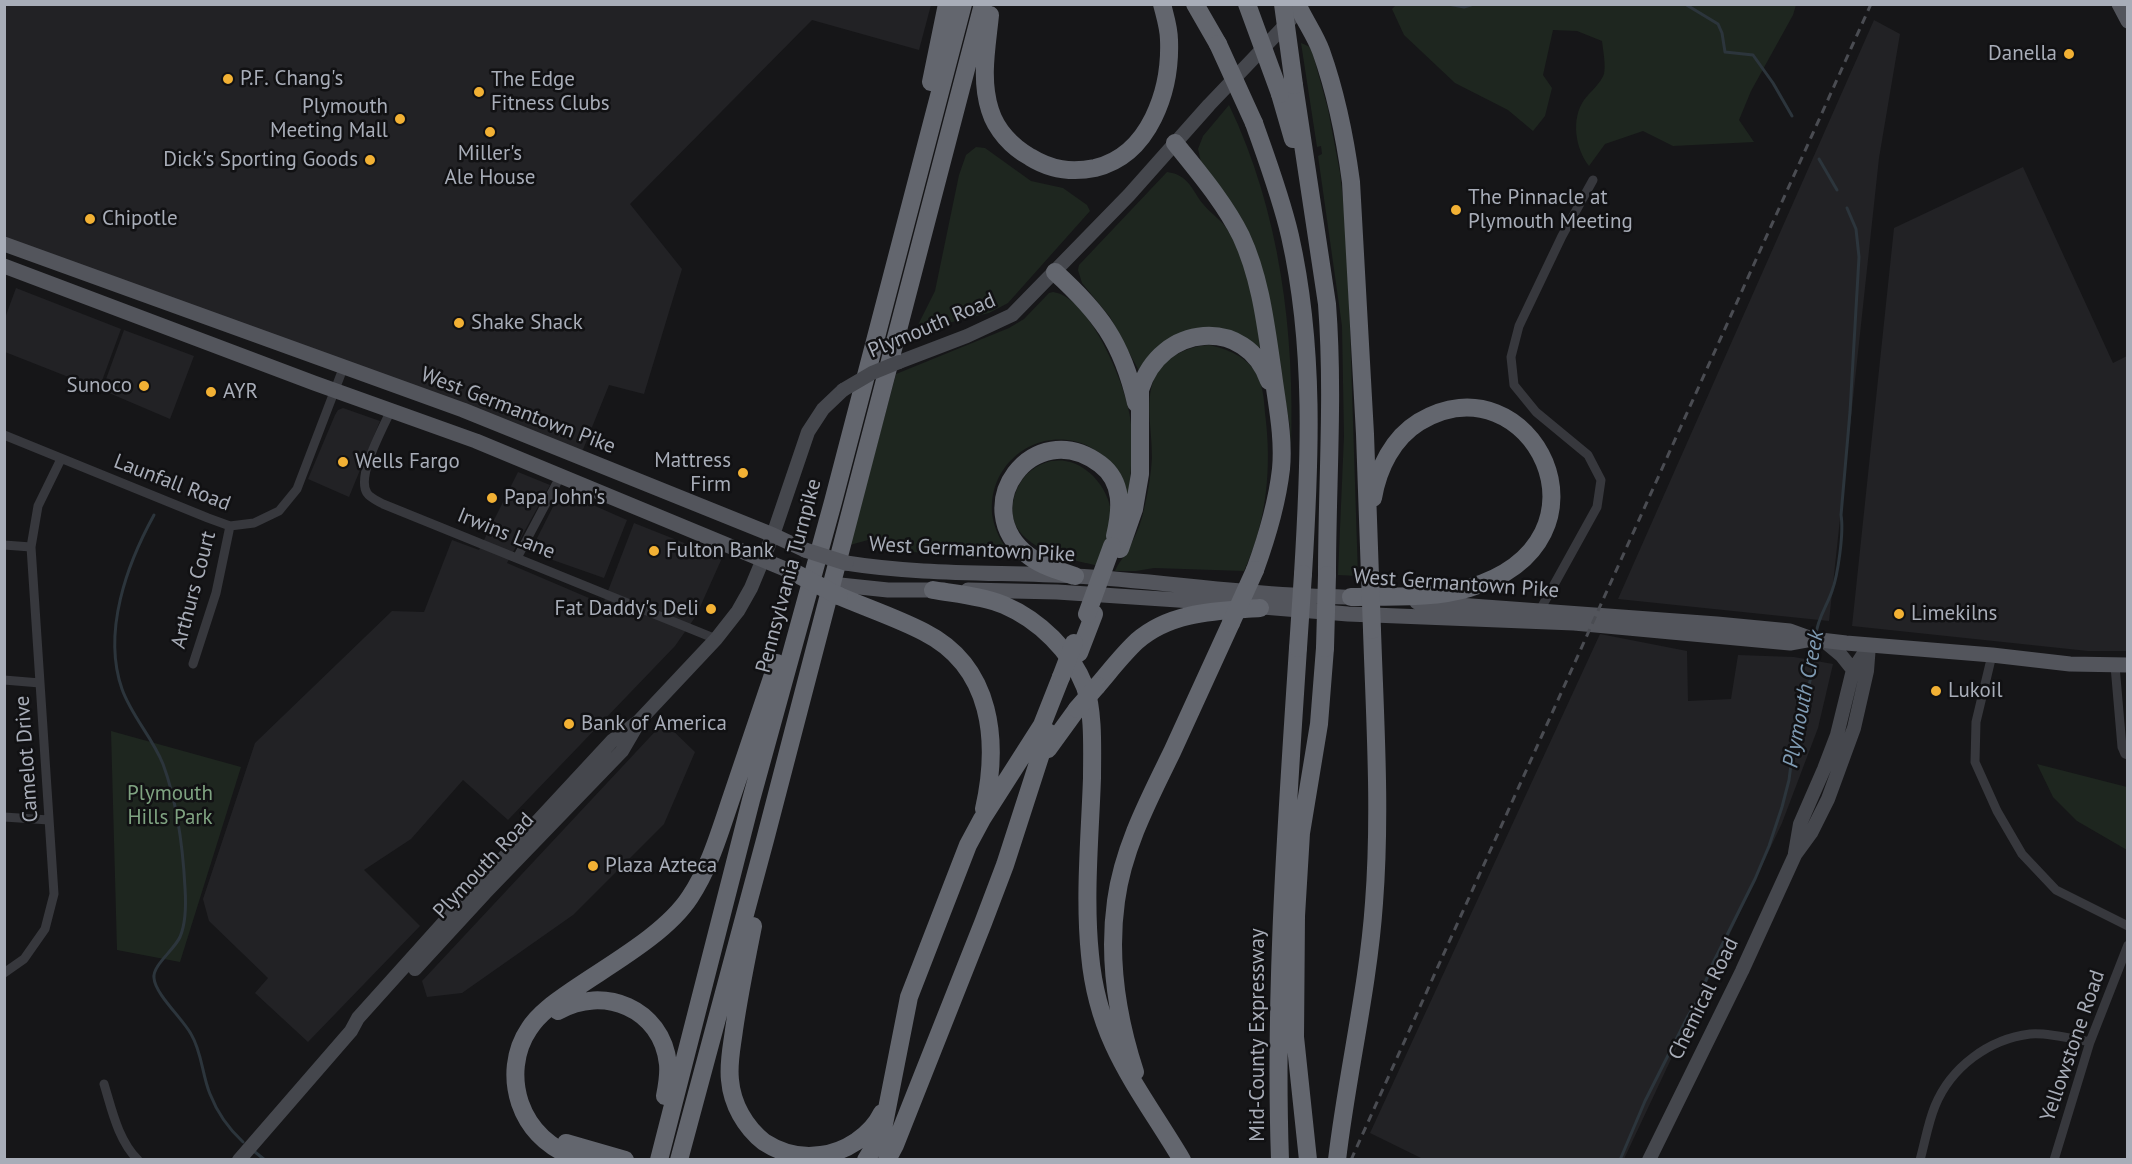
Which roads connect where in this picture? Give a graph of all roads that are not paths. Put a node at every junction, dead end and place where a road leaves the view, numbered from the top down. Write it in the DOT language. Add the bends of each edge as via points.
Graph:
graph roads {
  1 [pos="947,4"];
  2 [pos="963,4"];
  3 [pos="983,4"];
  4 [pos="991,4"];
  5 [pos="1162,4"];
  6 [pos="1195,4"];
  7 [pos="1247,4"];
  8 [pos="2119,4"];
  9 [pos="1296,6"];
  10 [pos="2127,21"];
  11 [pos="1287,90"];
  12 [pos="1175,143"];
  13 [pos="1593,180"];
  14 [pos="910,208"];
  15 [pos="4,244"];
  16 [pos="4,266"];
  17 [pos="1056,272"];
  18 [pos="344,366"];
  19 [pos="334,390"];
  20 [pos="391,410"];
  21 [pos="1278,413"];
  22 [pos="1140,416"];
  23 [pos="4,435"];
  24 [pos="61,459"];
  25 [pos="561,475"];
  26 [pos="833,502"];
  27 [pos="230,526"];
  28 [pos="773,535"];
  29 [pos="1369,535"];
  30 [pos="4,545"];
  31 [pos="31,547"];
  32 [pos="1116,547"];
  33 [pos="516,558"];
  34 [pos="763,560"];
  35 [pos="797,574"];
  36 [pos="1075,576"];
  37 [pos="839,590"];
  38 [pos="933,590"];
  39 [pos="1351,597"];
  40 [pos="1260,608"];
  41 [pos="1540,610"];
  42 [pos="716,639"];
  43 [pos="1817,640"];
  44 [pos="1869,645"];
  45 [pos="1992,655"];
  46 [pos="193,664"];
  47 [pos="2121,665"];
  48 [pos="1853,670"];
  49 [pos="4,680"];
  50 [pos="1065,680"];
  51 [pos="40,683"];
  52 [pos="2127,755"];
  53 [pos="1025,800"];
  54 [pos="4,817"];
  55 [pos="982,819"];
  56 [pos="49,820"];
  57 [pos="765,840"];
  58 [pos="1795,855"];
  59 [pos="1288,913"];
  60 [pos="2127,926"];
  61 [pos="2127,945"];
  62 [pos="4,973"];
  63 [pos="2090,1042"];
  64 [pos="104,1084"];
  65 [pos="890,1088"];
  66 [pos="1155,1117"];
  67 [pos="1179,1154"];
  68 [pos="618,1158"];
  69 [pos="138,1160"];
  70 [pos="239,1160"];
  71 [pos="581,1160"];
  72 [pos="653,1160"];
  73 [pos="659,1160"];
  74 [pos="679,1160"];
  75 [pos="866,1160"];
  76 [pos="887,1160"];
  77 [pos="1280,1160"];
  78 [pos="1308,1160"];
  79 [pos="1336,1160"];
  80 [pos="1649,1160"];
  81 [pos="1920,1160"];
  82 [pos="2054,1160"];
  1 -- 14 [label="highway" via="916,142"];
  2 -- 14 [label="highway, Pennsylvania Turnpike"];
  3 -- 57 [label="highway, Pennsylvania Turnpike"];
  4 -- 5 [label="highway" via="985,77 994,121 1003,136 1025,154 1066,171 1088,170 1109,163 1128,152 1149,129 1158,110 1168,65 1169,38"];
  6 -- 59 [label="highway, bridge" via="1254,123 1272,173 1290,236 1306,341 1309,469"];
  7 -- 11 [label="highway, bridge"];
  8 -- 10 [label="main road"];
  9 -- 11 [label="highway, bridge"];
  9 -- 12 [label="main road, Plymouth Road"];
  9 -- 29 [label="highway" via="1320,49 1341,125 1351,182"];
  11 -- 59 [label="highway, bridge" via="1314,216 1327,304 1331,373 1325,648 1319,724"];
  12 -- 17 [label="main road, Plymouth Road"];
  12 -- 21 [label="highway" via="1230,216 1251,261"];
  13 -- 41 [label="street" via="1519,326 1511,357 1514,385 1536,412 1588,455 1601,480 1598,507"];
  14 -- 26 [label="highway, Pennsylvania Turnpike"];
  15 -- 18 [label="main road, West Germantown Pike"];
  16 -- 19 [label="main road, West Germantown Pike"];
  17 -- 22 [label="highway" via="1110,332"];
  17 -- 28 [label="main road, Plymouth Road, bridge" via="1012,315 998,323 872,373 843,390 823,409 808,432"];
  18 -- 19 [label="street, Launfall Road"];
  18 -- 28 [label="main road, West Germantown Pike"];
  19 -- 20 [label="main road, West Germantown Pike"];
  19 -- 27 [label="street, Launfall Road" via="297,489 279,511 254,523"];
  20 -- 25 [label="main road, West Germantown Pike"];
  20 -- 33 [label="street, Irwins Lane" via="365,471 368,495"];
  21 -- 22 [label="highway" via="1266,373 1250,352 1228,340 1200,336 1174,344 1153,362 1140,390"];
  21 -- 66 [label="highway, bridge" via="1281,466 1271,524 1255,570 1148,800 1116,899 1113,967 1120,1013 1140,1087"];
  22 -- 32 [label="highway" via="1139,484 1134,508"];
  23 -- 24 [label="street, Launfall Road"];
  24 -- 27 [label="street, Launfall Road"];
  24 -- 31 [label="street, Camelot Drive" via="38,506"];
  25 -- 33 [label="street"];
  25 -- 34 [label="main road, West Germantown Pike"];
  26 -- 71 [label="highway" via="716,842 697,886 665,924 543,1013 521,1044 515,1076 524,1114 544,1141"];
  26 -- 73 [label="highway, Pennsylvania Turnpike" via="751,800"];
  27 -- 46 [label="street, Arthurs Court" via="216,593"];
  28 -- 34 [label="main road, Plymouth Road"];
  28 -- 36 [label="main road, West Germantown Pike, bridge" via="846,563 884,569"];
  29 -- 39 [label="highway" via="1373,495 1390,451 1413,426 1442,411 1479,409 1508,420 1532,439 1546,463 1551,479 1551,511 1537,543 1513,568 1484,583 1452,592"];
  29 -- 79 [label="highway, bridge" via="1378,813 1374,905"];
  30 -- 31 [label="street"];
  31 -- 51 [label="street, Camelot Drive"];
  32 -- 36 [label="highway" via="1120,496 1103,467 1080,453 1066,450 1039,453 1025,461 1015,471 1004,496 1003,509 1010,534 1027,555"];
  32 -- 50 [label="highway, bridge"];
  33 -- 42 [label="street, Irwins Lane"];
  34 -- 35 [label="main road, West Germantown Pike"];
  34 -- 42 [label="main road, Plymouth Road" via="746,599"];
  35 -- 37 [label="highway, bridge"];
  36 -- 39 [label="main road, West Germantown Pike"];
  37 -- 38 [label="main road, West Germantown Pike"];
  37 -- 55 [label="highway" via="925,632 953,654 975,681 986,704 992,738 991,780"];
  38 -- 40 [label="main road, West Germantown Pike" via="1058,592"];
  38 -- 66 [label="highway" via="995,602 1019,614 1067,654 1086,689 1092,750 1090,956 1103,1021 1133,1084"];
  39 -- 41 [label="main road, West Germantown Pike"];
  40 -- 43 [label="main road, West Germantown Pike" via="1574,623 1790,643"];
  40 -- 53 [label="highway, bridge" via="1204,612 1166,624 1138,640 1049,747"];
  41 -- 43 [label="main road, West Germantown Pike" via="1790,631"];
  42 -- 70 [label="main road, Plymouth Road" via="638,723 622,751 363,1023 351,1031"];
  43 -- 44 [label="main road, West Germantown Pike"];
  43 -- 48 [label="main road" via="1841,655"];
  44 -- 45 [label="main road, West Germantown Pike"];
  44 -- 48 [label="main road, Chemical Road"];
  44 -- 58 [label="main road, Chemical Road" via="1868,672 1848,748 1820,816"];
  45 -- 47 [label="main road, West Germantown Pike"];
  45 -- 60 [label="street" via="1976,722 1975,762 1997,811 2022,854 2056,890"];
  47 -- 52 [label="street" via="2122,747"];
  48 -- 58 [label="main road, Chemical Road" via="1837,735 1800,824"];
  49 -- 51 [label="street"];
  50 -- 53 [label="highway"];
  50 -- 55 [label="highway" via="1038,733"];
  51 -- 56 [label="street, Camelot Drive"];
  53 -- 76 [label="highway" via="977,939"];
  54 -- 56 [label="street"];
  55 -- 65 [label="highway" via="968,845 909,997"];
  56 -- 62 [label="street, Camelot Drive" via="54,894 45,929 24,959"];
  57 -- 65 [label="highway" via="770,852 730,1056 730,1080 737,1107 752,1130 772,1147 789,1154 819,1155 841,1150 866,1133 880,1118"];
  57 -- 74 [label="highway, Pennsylvania Turnpike"];
  58 -- 80 [label="main road, Chemical Road"];
  59 -- 77 [label="highway, Mid-County Expressway" via="1278,1104"];
  59 -- 78 [label="highway, Mid-County Expressway" via="1295,1037"];
  61 -- 63 [label="street, Yellowstone Road"];
  63 -- 81 [label="street" via="2032,1034 1978,1053 1957,1070 1936,1105"];
  63 -- 82 [label="street, Yellowstone Road"];
  64 -- 69 [label="street" via="121,1136"];
  65 -- 75 [label="highway" via="881,1132"];
  66 -- 67 [label="highway"];
  68 -- 72 [label="highway" via="578,1147 551,1133 533,1111 525,1084 526,1053 536,1032 558,1011 577,1002 613,1001 635,1010 654,1029 663,1046 668,1076"];
}
